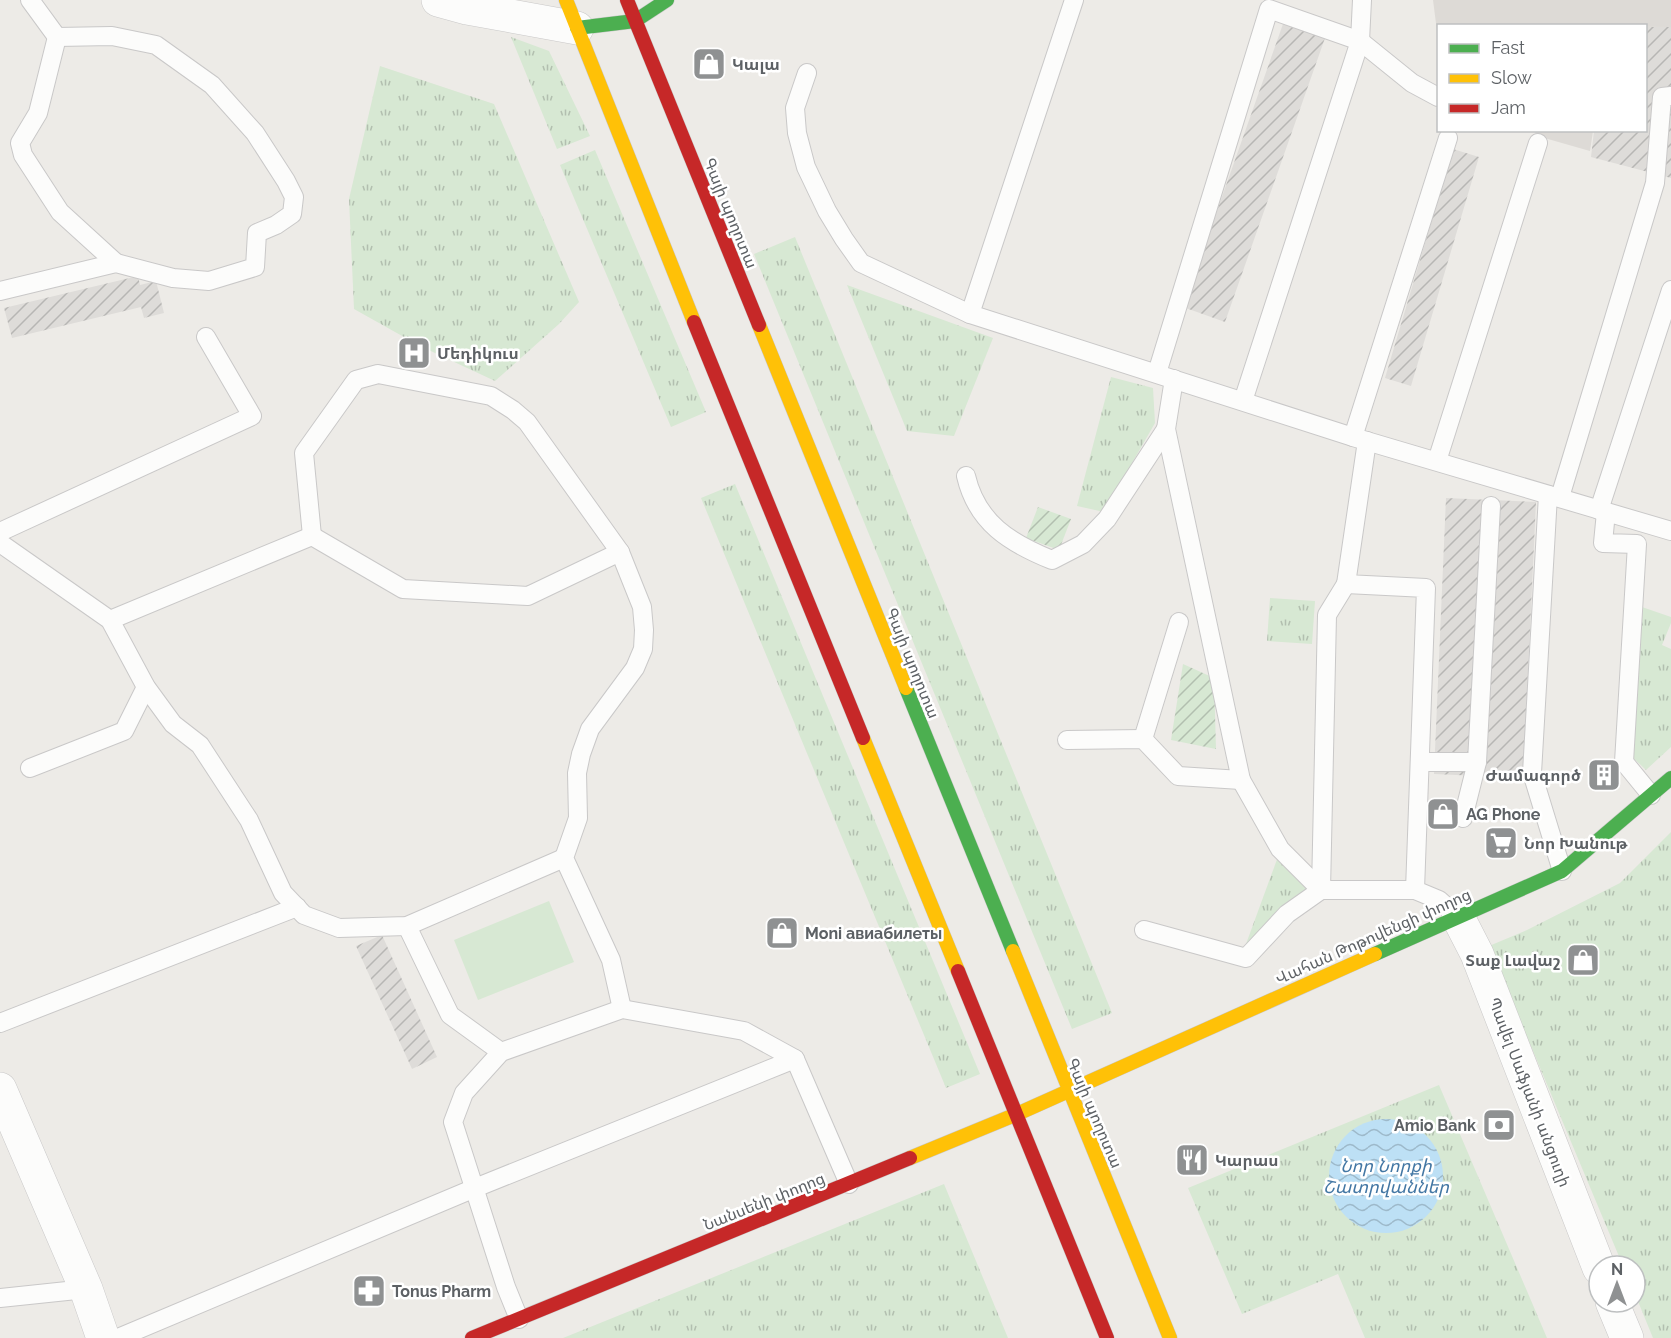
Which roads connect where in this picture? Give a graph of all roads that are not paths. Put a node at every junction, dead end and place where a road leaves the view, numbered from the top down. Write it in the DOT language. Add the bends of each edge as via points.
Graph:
graph roads {
  1 [pos="30,0"];
  2 [pos="438,0"];
  3 [pos="627,0"];
  4 [pos="667,0"];
  5 [pos="1074,0"];
  6 [pos="1362,0"];
  7 [pos="572,14"];
  8 [pos="635,21"];
  9 [pos="57,37"];
  10 [pos="1360,41"];
  11 [pos="807,73"];
  12 [pos="1437,96"];
  13 [pos="1671,96"];
  14 [pos="1448,138"];
  15 [pos="1538,143"];
  16 [pos="1663,185"];
  17 [pos="116,263"];
  18 [pos="1671,290"];
  19 [pos="0,291"];
  20 [pos="970,314"];
  21 [pos="206,337"];
  22 [pos="1165,376"];
  23 [pos="1243,401"];
  24 [pos="1166,429"];
  25 [pos="1360,439"];
  26 [pos="1437,461"];
  27 [pos="966,476"];
  28 [pos="1554,496"];
  29 [pos="1491,506"];
  30 [pos="1603,511"];
  31 [pos="1671,531"];
  32 [pos="0,532"];
  33 [pos="312,536"];
  34 [pos="0,543"];
  35 [pos="620,552"];
  36 [pos="1346,584"];
  37 [pos="110,620"];
  38 [pos="1179,622"];
  39 [pos="146,687"];
  40 [pos="1143,739"];
  41 [pos="1067,740"];
  42 [pos="1420,762"];
  43 [pos="1477,762"];
  44 [pos="30,768"];
  45 [pos="1671,778"];
  46 [pos="1241,780"];
  47 [pos="1651,795"];
  48 [pos="1462,818"];
  49 [pos="564,858"];
  50 [pos="1562,871"];
  51 [pos="1321,890"];
  52 [pos="1415,890"];
  53 [pos="297,907"];
  54 [pos="1458,916"];
  55 [pos="407,926"];
  56 [pos="1144,930"];
  57 [pos="622,1009"];
  58 [pos="0,1023"];
  59 [pos="501,1052"];
  60 [pos="795,1059"];
  61 [pos="0,1089"];
  62 [pos="1068,1092"];
  63 [pos="1017,1114"];
  64 [pos="849,1184"];
  65 [pos="475,1188"];
  66 [pos="1594,1254"];
  67 [pos="86,1289"];
  68 [pos="0,1298"];
  69 [pos="1617,1314"];
  70 [pos="519,1319"];
  71 [pos="103,1338"];
  72 [pos="118,1338"];
  73 [pos="472,1338"];
  74 [pos="1107,1338"];
  75 [pos="1170,1338"];
  76 [pos="1627,1338"];
  1 -- 9 [label="lane"];
  2 -- 7 [label="street" via="467,8"];
  3 -- 8 [label="main road, Գայի պողոտա"];
  4 -- 8 [label="main road"];
  5 -- 20 [label="lane"];
  6 -- 10 [label="lane"];
  7 -- 8 [label="main road"];
  7 -- 63 [label="main road"];
  8 -- 62 [label="main road, Գայի պողոտա"];
  9 -- 17 [label="lane" via="38,113 20,143 23,156 60,212"];
  9 -- 17 [label="lane" via="112,36 156,45 184,63 212,85 255,133 294,197 291,214 257,233 255,267 209,281 173,278"];
  10 -- 12 [label="lane" via="1412,83"];
  10 -- 22 [label="lane" via="1269,9"];
  10 -- 23 [label="lane"];
  11 -- 20 [label="lane" via="795,108 797,133 806,167 843,239 861,263"];
  13 -- 16 [label="lane" via="1662,97"];
  14 -- 25 [label="lane"];
  15 -- 26 [label="lane"];
  16 -- 28 [label="lane"];
  17 -- 19 [label="lane"];
  18 -- 30 [label="lane"];
  20 -- 22 [label="lane"];
  21 -- 32 [label="lane" via="252,416"];
  22 -- 23 [label="lane"];
  22 -- 24 [label="lane"];
  23 -- 25 [label="lane"];
  24 -- 27 [label="lane" via="1107,519 1083,544 1052,560 1023,548 984,518 970,494"];
  24 -- 46 [label="lane"];
  25 -- 26 [label="lane"];
  25 -- 36 [label="lane"];
  26 -- 28 [label="lane"];
  28 -- 30 [label="lane"];
  28 -- 50 [label="lane" via="1532,773"];
  29 -- 43 [label="lane"];
  30 -- 31 [label="lane"];
  30 -- 47 [label="lane" via="1603,543 1637,544 1624,762"];
  33 -- 35 [label="lane" via="403,590 528,596"];
  33 -- 35 [label="lane" via="304,453 356,380 378,374 491,396 513,410 526,422"];
  33 -- 37 [label="lane"];
  34 -- 37 [label="lane"];
  35 -- 49 [label="lane" via="642,608 643,649 635,668 590,729 580,754 578,818"];
  36 -- 42 [label="lane" via="1426,588"];
  36 -- 51 [label="lane" via="1327,615"];
  37 -- 39 [label="lane"];
  38 -- 40 [label="lane"];
  39 -- 44 [label="lane" via="124,731"];
  39 -- 53 [label="lane" via="173,724 200,745 249,820 283,893"];
  40 -- 41 [label="lane"];
  40 -- 46 [label="lane" via="1178,776"];
  42 -- 43 [label="lane"];
  42 -- 52 [label="lane"];
  43 -- 48 [label="lane"];
  45 -- 47 [label="main road, Վահան Թոթովենցի փողոց"];
  46 -- 51 [label="lane" via="1280,849"];
  47 -- 50 [label="main road, Վահան Թոթովենցի փողոց"];
  49 -- 55 [label="lane"];
  49 -- 57 [label="lane" via="611,960"];
  50 -- 54 [label="main road, Վահան Թոթովենցի փողոց"];
  51 -- 52 [label="lane"];
  51 -- 56 [label="lane" via="1287,914 1246,958"];
  52 -- 54 [label="lane" via="1438,900"];
  53 -- 55 [label="lane" via="304,915 339,928"];
  53 -- 58 [label="lane"];
  54 -- 62 [label="main road, Վահան Թոթովենցի փողոց"];
  54 -- 66 [label="street, Պավել Սաֆյանի անցուղի" via="1477,954"];
  55 -- 59 [label="lane" via="450,1015"];
  57 -- 59 [label="lane"];
  57 -- 60 [label="lane" via="744,1031"];
  59 -- 65 [label="lane" via="464,1094 453,1122"];
  60 -- 64 [label="lane"];
  60 -- 65 [label="lane"];
  61 -- 67 [label="street"];
  62 -- 63 [label="main road, Նանսենի փողոց"];
  62 -- 75 [label="main road, Գայի պողոտա"];
  63 -- 64 [label="main road, Նանսենի փողոց"];
  63 -- 74 [label="main road"];
  64 -- 70 [label="main road, Նանսենի փողոց"];
  65 -- 70 [label="lane"];
  65 -- 72 [label="lane"];
  67 -- 68 [label="lane"];
  67 -- 71 [label="street"];
  69 -- 76 [label="street"];
  70 -- 73 [label="main road, Նանսենի փողոց"];
}
